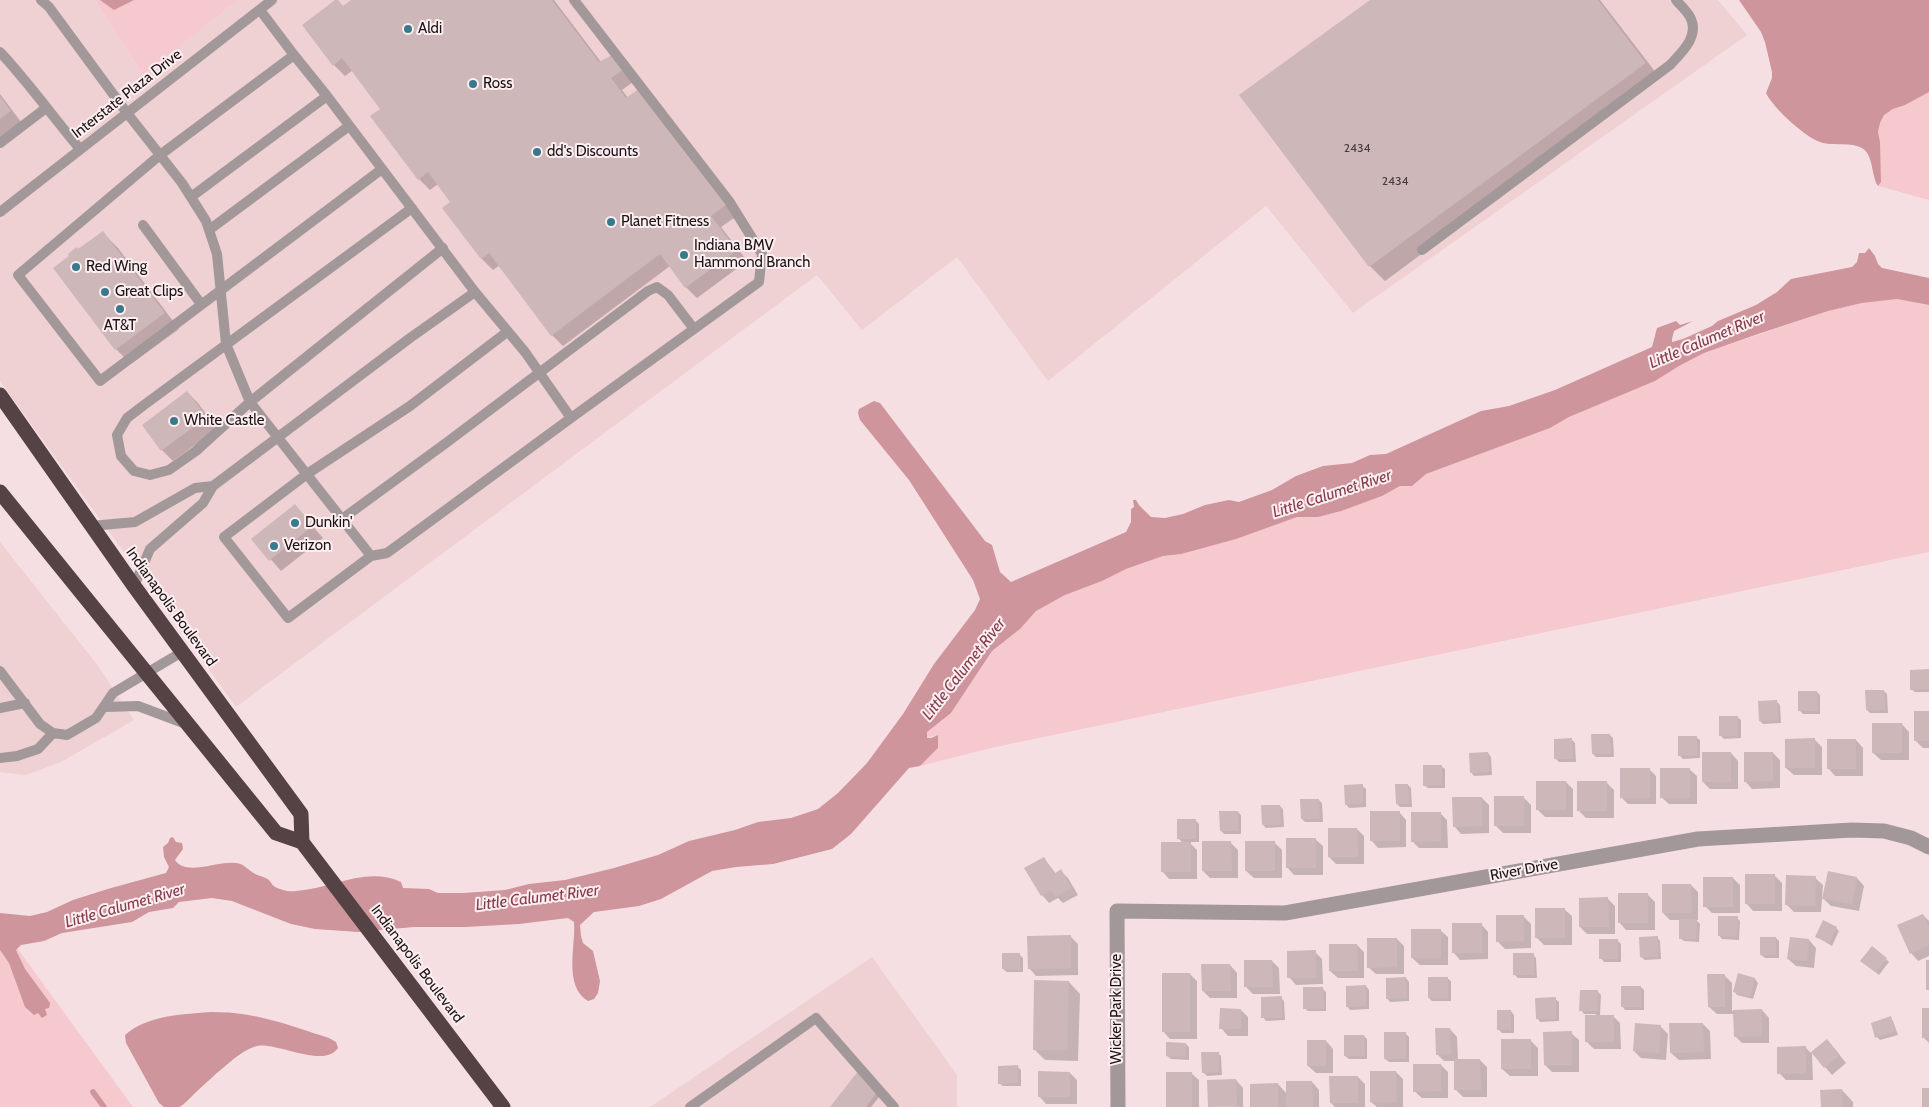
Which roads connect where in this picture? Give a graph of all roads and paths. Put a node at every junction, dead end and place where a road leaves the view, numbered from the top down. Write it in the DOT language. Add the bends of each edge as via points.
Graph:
graph roads {
  1 [pos="42,0"];
  2 [pos="272,0"];
  3 [pos="574,0"];
  4 [pos="1676,0"];
  5 [pos="260,10"];
  6 [pos="0,52"];
  7 [pos="294,55"];
  8 [pos="327,96"];
  9 [pos="46,108"];
  10 [pos="127,113"];
  11 [pos="349,126"];
  12 [pos="0,143"];
  13 [pos="80,149"];
  14 [pos="160,155"];
  15 [pos="382,169"];
  16 [pos="191,197"];
  17 [pos="412,208"];
  18 [pos="0,212"];
  19 [pos="142,224"];
  20 [pos="209,230"];
  21 [pos="443,248"];
  22 [pos="1422,250"];
  23 [pos="220,290"];
  24 [pos="475,292"];
  25 [pos="201,304"];
  26 [pos="694,329"];
  27 [pos="507,332"];
  28 [pos="226,344"];
  29 [pos="539,372"];
  30 [pos="0,395"];
  31 [pos="250,402"];
  32 [pos="571,418"];
  33 [pos="278,438"];
  34 [pos="307,474"];
  35 [pos="213,486"];
  36 [pos="0,492"];
  37 [pos="342,519"];
  38 [pos="91,526"];
  39 [pos="371,556"];
  40 [pos="134,586"];
  41 [pos="182,652"];
  42 [pos="0,671"];
  43 [pos="148,673"];
  44 [pos="24,703"];
  45 [pos="106,707"];
  46 [pos="0,708"];
  47 [pos="189,725"];
  48 [pos="52,733"];
  49 [pos="0,758"];
  50 [pos="302,842"];
  51 [pos="1929,847"];
  52 [pos="1117,911"];
  53 [pos="503,1107"];
  54 [pos="690,1107"];
  55 [pos="894,1107"];
  56 [pos="1118,1107"];
  1 -- 10 [label="lane"];
  2 -- 5 [label="lane, Interstate Plaza Drive"];
  3 -- 26 [label="lane" via="729,202 762,254 759,282"];
  4 -- 22 [label="lane" via="1692,20 1693,35 1670,65"];
  5 -- 7 [label="lane"];
  5 -- 10 [label="lane, Interstate Plaza Drive"];
  6 -- 9 [label="lane"];
  7 -- 8 [label="lane"];
  7 -- 14 [label="lane"];
  8 -- 11 [label="lane"];
  8 -- 16 [label="lane"];
  9 -- 12 [label="lane"];
  9 -- 13 [label="lane"];
  10 -- 13 [label="lane, Interstate Plaza Drive"];
  10 -- 14 [label="lane"];
  11 -- 15 [label="lane"];
  11 -- 20 [label="lane"];
  13 -- 18 [label="lane, Interstate Plaza Drive"];
  14 -- 16 [label="lane"];
  14 -- 25 [label="lane" via="18,275 100,382"];
  15 -- 17 [label="lane"];
  15 -- 23 [label="lane"];
  16 -- 20 [label="lane"];
  17 -- 21 [label="lane"];
  17 -- 28 [label="lane"];
  19 -- 25 [label="lane"];
  20 -- 23 [label="lane" via="217,254"];
  21 -- 24 [label="lane"];
  21 -- 31 [label="lane"];
  23 -- 25 [label="lane"];
  23 -- 28 [label="lane"];
  24 -- 27 [label="lane"];
  24 -- 33 [label="lane"];
  26 -- 29 [label="lane" via="668,295 657,287 648,290"];
  26 -- 32 [label="lane"];
  27 -- 29 [label="lane"];
  27 -- 34 [label="lane" via="410,406"];
  28 -- 31 [label="lane"];
  28 -- 31 [label="lane" via="127,418 117,435 121,456 134,470 150,476 169,470 196,451"];
  29 -- 32 [label="lane"];
  29 -- 37 [label="lane"];
  30 -- 38 [label="highway, Indianapolis Boulevard"];
  31 -- 33 [label="lane"];
  32 -- 39 [label="lane" via="387,553"];
  33 -- 34 [label="lane"];
  33 -- 35 [label="lane"];
  34 -- 37 [label="lane"];
  34 -- 39 [label="lane" via="224,537 288,618"];
  35 -- 38 [label="lane" via="195,488 135,522"];
  35 -- 40 [label="lane" via="203,504 150,549"];
  36 -- 43 [label="highway"];
  37 -- 39 [label="lane"];
  38 -- 40 [label="highway, Indianapolis Boulevard"];
  40 -- 41 [label="highway, Indianapolis Boulevard"];
  41 -- 43 [label="lane"];
  41 -- 50 [label="highway, Indianapolis Boulevard" via="301,814"];
  42 -- 44 [label="lane"];
  43 -- 45 [label="lane" via="113,693"];
  43 -- 47 [label="highway"];
  44 -- 46 [label="lane"];
  44 -- 48 [label="lane" via="40,724"];
  45 -- 47 [label="lane" via="138,706"];
  45 -- 48 [label="lane" via="96,718 67,735"];
  47 -- 50 [label="highway" via="276,833"];
  48 -- 49 [label="lane" via="38,748"];
  50 -- 53 [label="highway, Indianapolis Boulevard"];
  51 -- 52 [label="street, River Drive" via="1884,831 1698,839 1285,913"];
  52 -- 56 [label="street, Wicker Park Drive"];
  54 -- 55 [label="lane" via="816,1018"];
}
